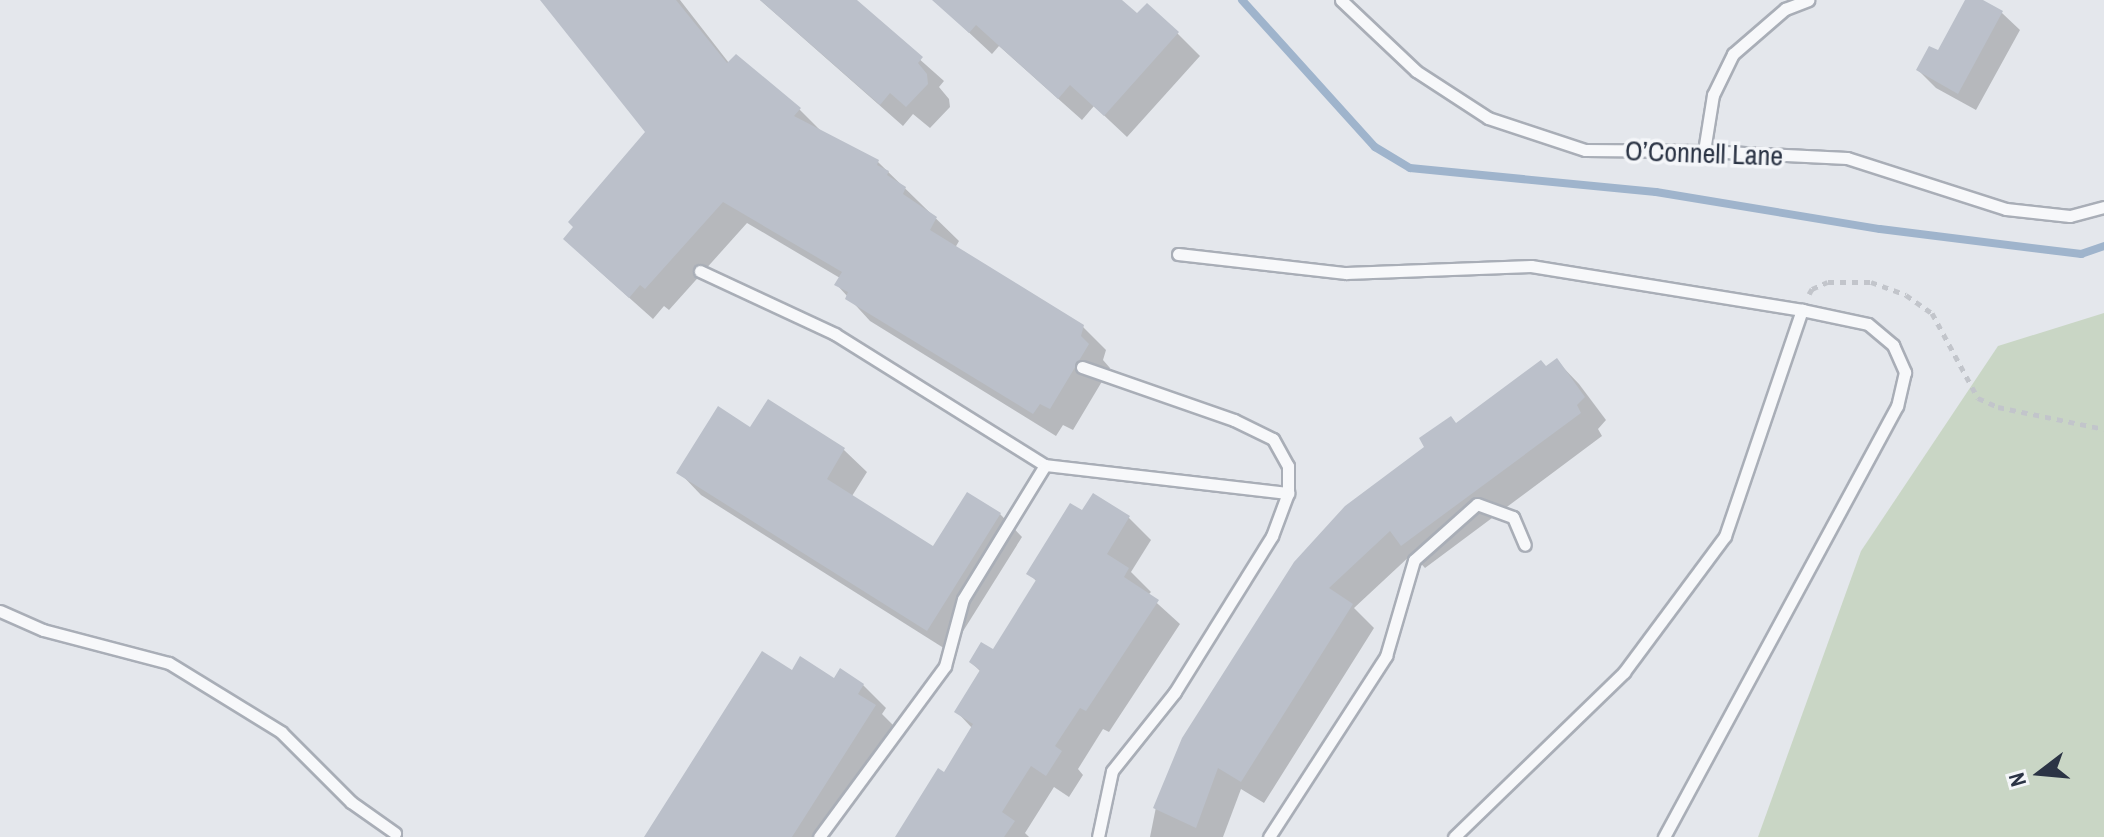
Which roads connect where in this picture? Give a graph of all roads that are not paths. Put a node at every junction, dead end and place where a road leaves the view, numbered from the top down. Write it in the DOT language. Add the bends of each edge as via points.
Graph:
graph roads {
  1 [pos="1341,0"];
  2 [pos="1808,0"];
  3 [pos="1704,151"];
  4 [pos="2104,207"];
  5 [pos="1178,254"];
  6 [pos="700,271"];
  7 [pos="1802,310"];
  8 [pos="1082,367"];
  9 [pos="1045,465"];
  10 [pos="1288,493"];
  11 [pos="1525,545"];
  12 [pos="0,611"];
  13 [pos="395,833"];
  14 [pos="819,837"];
  15 [pos="1098,837"];
  16 [pos="1269,837"];
  17 [pos="1454,837"];
  18 [pos="1664,837"];
  1 -- 3 [label="lane, O’Connell Lane" via="1416,71 1488,118 1585,150"];
  2 -- 3 [label="lane" via="1785,9 1733,54 1713,95"];
  3 -- 4 [label="lane, O’Connell Lane" via="1847,158 2006,209 2070,216"];
  5 -- 7 [label="lane" via="1346,273 1531,266"];
  6 -- 9 [label="lane" via="835,334"];
  7 -- 17 [label="lane" via="1725,536 1624,672"];
  7 -- 18 [label="lane" via="1868,324 1893,345 1905,372 1897,406"];
  8 -- 10 [label="lane" via="1234,420 1273,439 1288,466"];
  9 -- 10 [label="lane"];
  9 -- 14 [label="lane" via="963,599 945,666"];
  10 -- 15 [label="lane" via="1272,536 1175,692 1112,771"];
  11 -- 16 [label="lane" via="1513,517 1477,504 1414,560 1386,656"];
  12 -- 13 [label="lane" via="43,630 169,663 281,732 351,802"];
}
